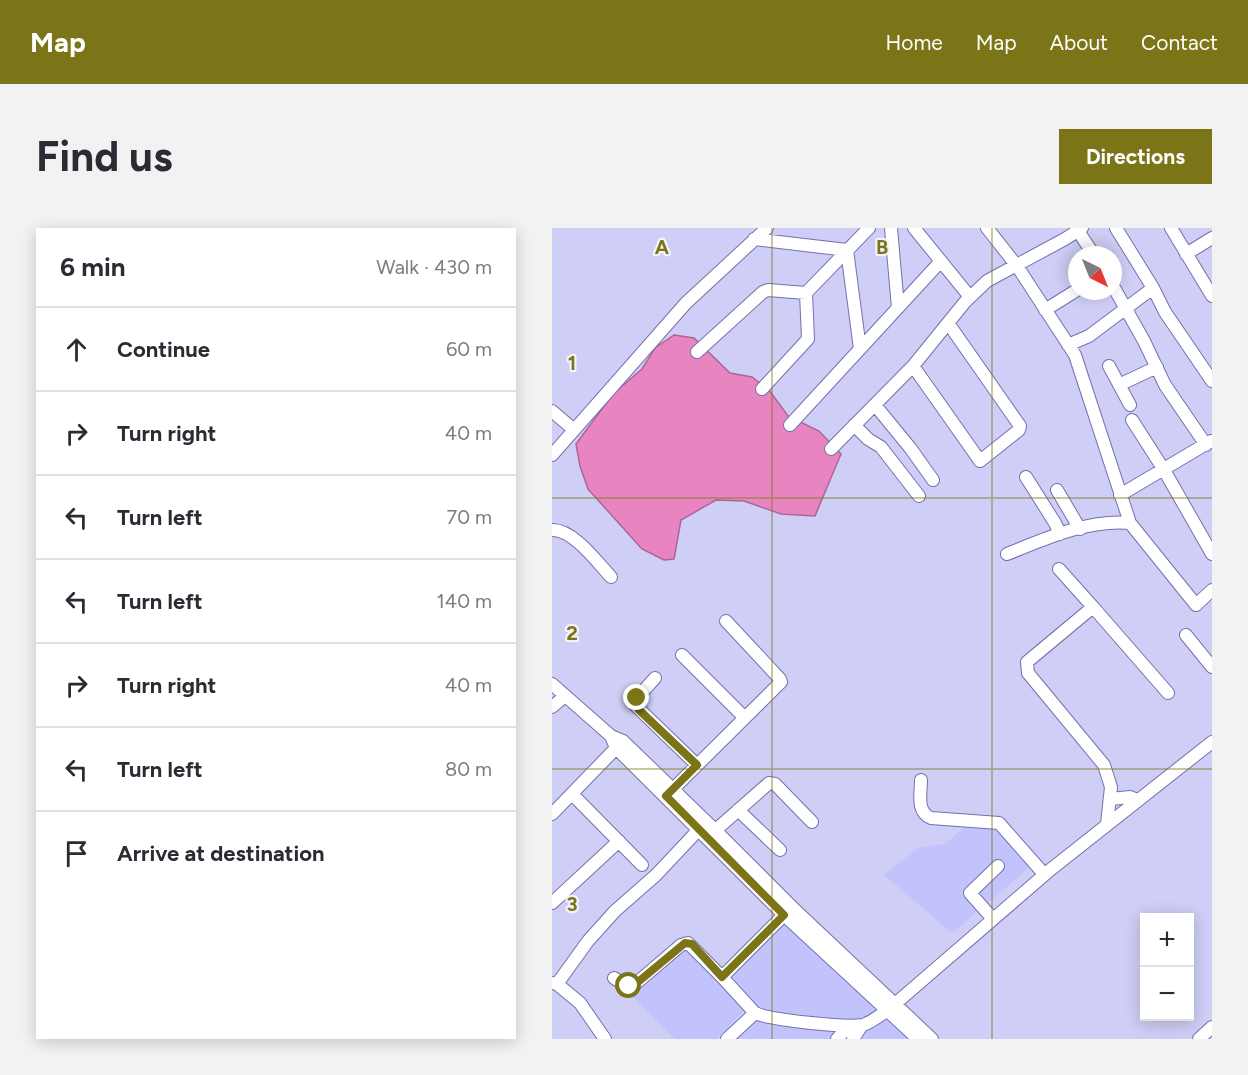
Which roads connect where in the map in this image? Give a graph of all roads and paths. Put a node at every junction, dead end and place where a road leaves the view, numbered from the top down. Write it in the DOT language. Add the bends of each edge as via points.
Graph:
graph roads {
  1 [pos="766,228"];
  2 [pos="869,228"];
  3 [pos="891,228"];
  4 [pos="914,228"];
  5 [pos="987,228"];
  6 [pos="1116,228"];
  7 [pos="1171,228"];
  8 [pos="1079,229"];
  9 [pos="1212,238"];
  10 [pos="754,239"];
  11 [pos="1089,246"];
  12 [pos="848,250"];
  13 [pos="1186,254"];
  14 [pos="941,261"];
  15 [pos="1017,266"];
  16 [pos="1153,288"];
  17 [pos="806,293"];
  18 [pos="1068,296"];
  19 [pos="1212,296"];
  20 [pos="970,297"];
  21 [pos="1122,300"];
  22 [pos="1126,307"];
  23 [pos="898,308"];
  24 [pos="1045,310"];
  25 [pos="948,323"];
  26 [pos="1068,345"];
  27 [pos="860,349"];
  28 [pos="697,352"];
  29 [pos="913,366"];
  30 [pos="1109,366"];
  31 [pos="1157,367"];
  32 [pos="1212,381"];
  33 [pos="1119,385"];
  34 [pos="762,389"];
  35 [pos="875,405"];
  36 [pos="1130,405"];
  37 [pos="552,411"];
  38 [pos="1132,420"];
  39 [pos="790,425"];
  40 [pos="854,425"];
  41 [pos="573,429"];
  42 [pos="1209,443"];
  43 [pos="557,448"];
  44 [pos="831,448"];
  45 [pos="1164,470"];
  46 [pos="1026,477"];
  47 [pos="933,480"];
  48 [pos="1058,490"];
  49 [pos="1120,495"];
  50 [pos="919,496"];
  51 [pos="1130,524"];
  52 [pos="1080,529"];
  53 [pos="552,530"];
  54 [pos="1060,534"];
  55 [pos="1212,553"];
  56 [pos="1007,554"];
  57 [pos="1059,569"];
  58 [pos="611,577"];
  59 [pos="1212,590"];
  60 [pos="1093,608"];
  61 [pos="726,621"];
  62 [pos="1186,635"];
  63 [pos="681,656"];
  64 [pos="1212,667"];
  65 [pos="655,678"];
  66 [pos="552,684"];
  67 [pos="1168,693"];
  68 [pos="565,696"];
  69 [pos="552,707"];
  70 [pos="745,718"];
  71 [pos="617,742"];
  72 [pos="1212,742"];
  73 [pos="697,765"];
  74 [pos="921,780"];
  75 [pos="669,793"];
  76 [pos="572,794"];
  77 [pos="1111,799"];
  78 [pos="1138,800"];
  79 [pos="738,810"];
  80 [pos="552,812"];
  81 [pos="812,822"];
  82 [pos="1107,824"];
  83 [pos="707,830"];
  84 [pos="619,841"];
  85 [pos="780,850"];
  86 [pos="642,865"];
  87 [pos="998,866"];
  88 [pos="1044,874"];
  89 [pos="552,903"];
  90 [pos="788,911"];
  91 [pos="993,919"];
  92 [pos="722,977"];
  93 [pos="614,978"];
  94 [pos="554,983"];
  95 [pos="892,1007"];
  96 [pos="755,1013"];
  97 [pos="856,1025"];
  98 [pos="1212,1027"];
  99 [pos="604,1039"];
  100 [pos="727,1039"];
  101 [pos="837,1039"];
  102 [pos="854,1039"];
  103 [pos="918,1039"];
  104 [pos="932,1039"];
  105 [pos="1199,1039"];
  1 -- 10 [label="street"];
  2 -- 12 [label="street"];
  3 -- 23 [label="street"];
  4 -- 14 [label="street"];
  5 -- 15 [label="street"];
  6 -- 16 [label="street"];
  7 -- 13 [label="street"];
  8 -- 11 [label="street"];
  8 -- 15 [label="street"];
  9 -- 13 [label="street"];
  10 -- 12 [label="street"];
  10 -- 41 [label="street" via="686,303"];
  12 -- 17 [label="street"];
  12 -- 27 [label="street"];
  13 -- 19 [label="street"];
  14 -- 20 [label="street"];
  14 -- 23 [label="street"];
  15 -- 20 [label="street" via="987,281"];
  15 -- 24 [label="street"];
  16 -- 22 [label="street"];
  16 -- 32 [label="street"];
  17 -- 28 [label="street" via="763,292"];
  17 -- 34 [label="street" via="808,339"];
  18 -- 24 [label="street"];
  20 -- 25 [label="street"];
  21 -- 22 [label="street"];
  22 -- 26 [label="street" via="1089,336"];
  22 -- 31 [label="street"];
  23 -- 27 [label="street"];
  24 -- 26 [label="street"];
  25 -- 29 [label="street"];
  25 -- 29 [label="street" via="1020,426 1019,430 980,461"];
  26 -- 49 [label="street" via="1088,390"];
  27 -- 39 [label="street"];
  29 -- 35 [label="street"];
  30 -- 33 [label="street"];
  31 -- 33 [label="street"];
  31 -- 42 [label="street" via="1165,385"];
  33 -- 36 [label="street"];
  35 -- 40 [label="street"];
  35 -- 47 [label="street"];
  37 -- 41 [label="street"];
  38 -- 45 [label="street"];
  40 -- 44 [label="street"];
  40 -- 50 [label="street" via="881,447"];
  41 -- 43 [label="street"];
  42 -- 45 [label="street"];
  45 -- 49 [label="street"];
  45 -- 55 [label="street"];
  46 -- 54 [label="street"];
  48 -- 52 [label="street"];
  49 -- 51 [label="street"];
  51 -- 52 [label="street" via="1114,522"];
  51 -- 59 [label="street" via="1196,605"];
  52 -- 54 [label="street"];
  53 -- 58 [label="street" via="570,536"];
  54 -- 56 [label="street"];
  57 -- 60 [label="street"];
  60 -- 67 [label="street"];
  60 -- 77 [label="street" via="1030,660 1027,669 1099,757 1108,775"];
  61 -- 70 [label="street" via="781,680"];
  62 -- 64 [label="street"];
  63 -- 70 [label="street"];
  65 -- 73 [label="street" via="637,698 636,706"];
  66 -- 68 [label="street"];
  68 -- 69 [label="street"];
  68 -- 71 [label="street"];
  70 -- 73 [label="street"];
  71 -- 75 [label="street"];
  71 -- 76 [label="street"];
  72 -- 78 [label="street"];
  73 -- 75 [label="street"];
  74 -- 88 [label="street" via="921,809 927,816 999,822"];
  75 -- 83 [label="street"];
  76 -- 80 [label="street"];
  76 -- 84 [label="street"];
  77 -- 78 [label="street"];
  77 -- 82 [label="street"];
  78 -- 82 [label="street"];
  79 -- 81 [label="street" via="772,783"];
  79 -- 83 [label="street"];
  79 -- 85 [label="street"];
  82 -- 88 [label="street"];
  83 -- 90 [label="street"];
  83 -- 94 [label="street" via="635,892"];
  84 -- 86 [label="street"];
  84 -- 89 [label="street"];
  87 -- 91 [label="street" via="970,893"];
  88 -- 91 [label="street"];
  90 -- 92 [label="street"];
  90 -- 95 [label="street"];
  91 -- 95 [label="street"];
  92 -- 93 [label="street" via="688,943 633,986"];
  92 -- 96 [label="street"];
  94 -- 99 [label="street" via="580,1003"];
  95 -- 97 [label="street"];
  95 -- 103 [label="street"];
  95 -- 104 [label="street"];
  96 -- 97 [label="street" via="771,1018"];
  96 -- 100 [label="street"];
  97 -- 101 [label="street"];
  97 -- 102 [label="street"];
  98 -- 105 [label="street"];
}
